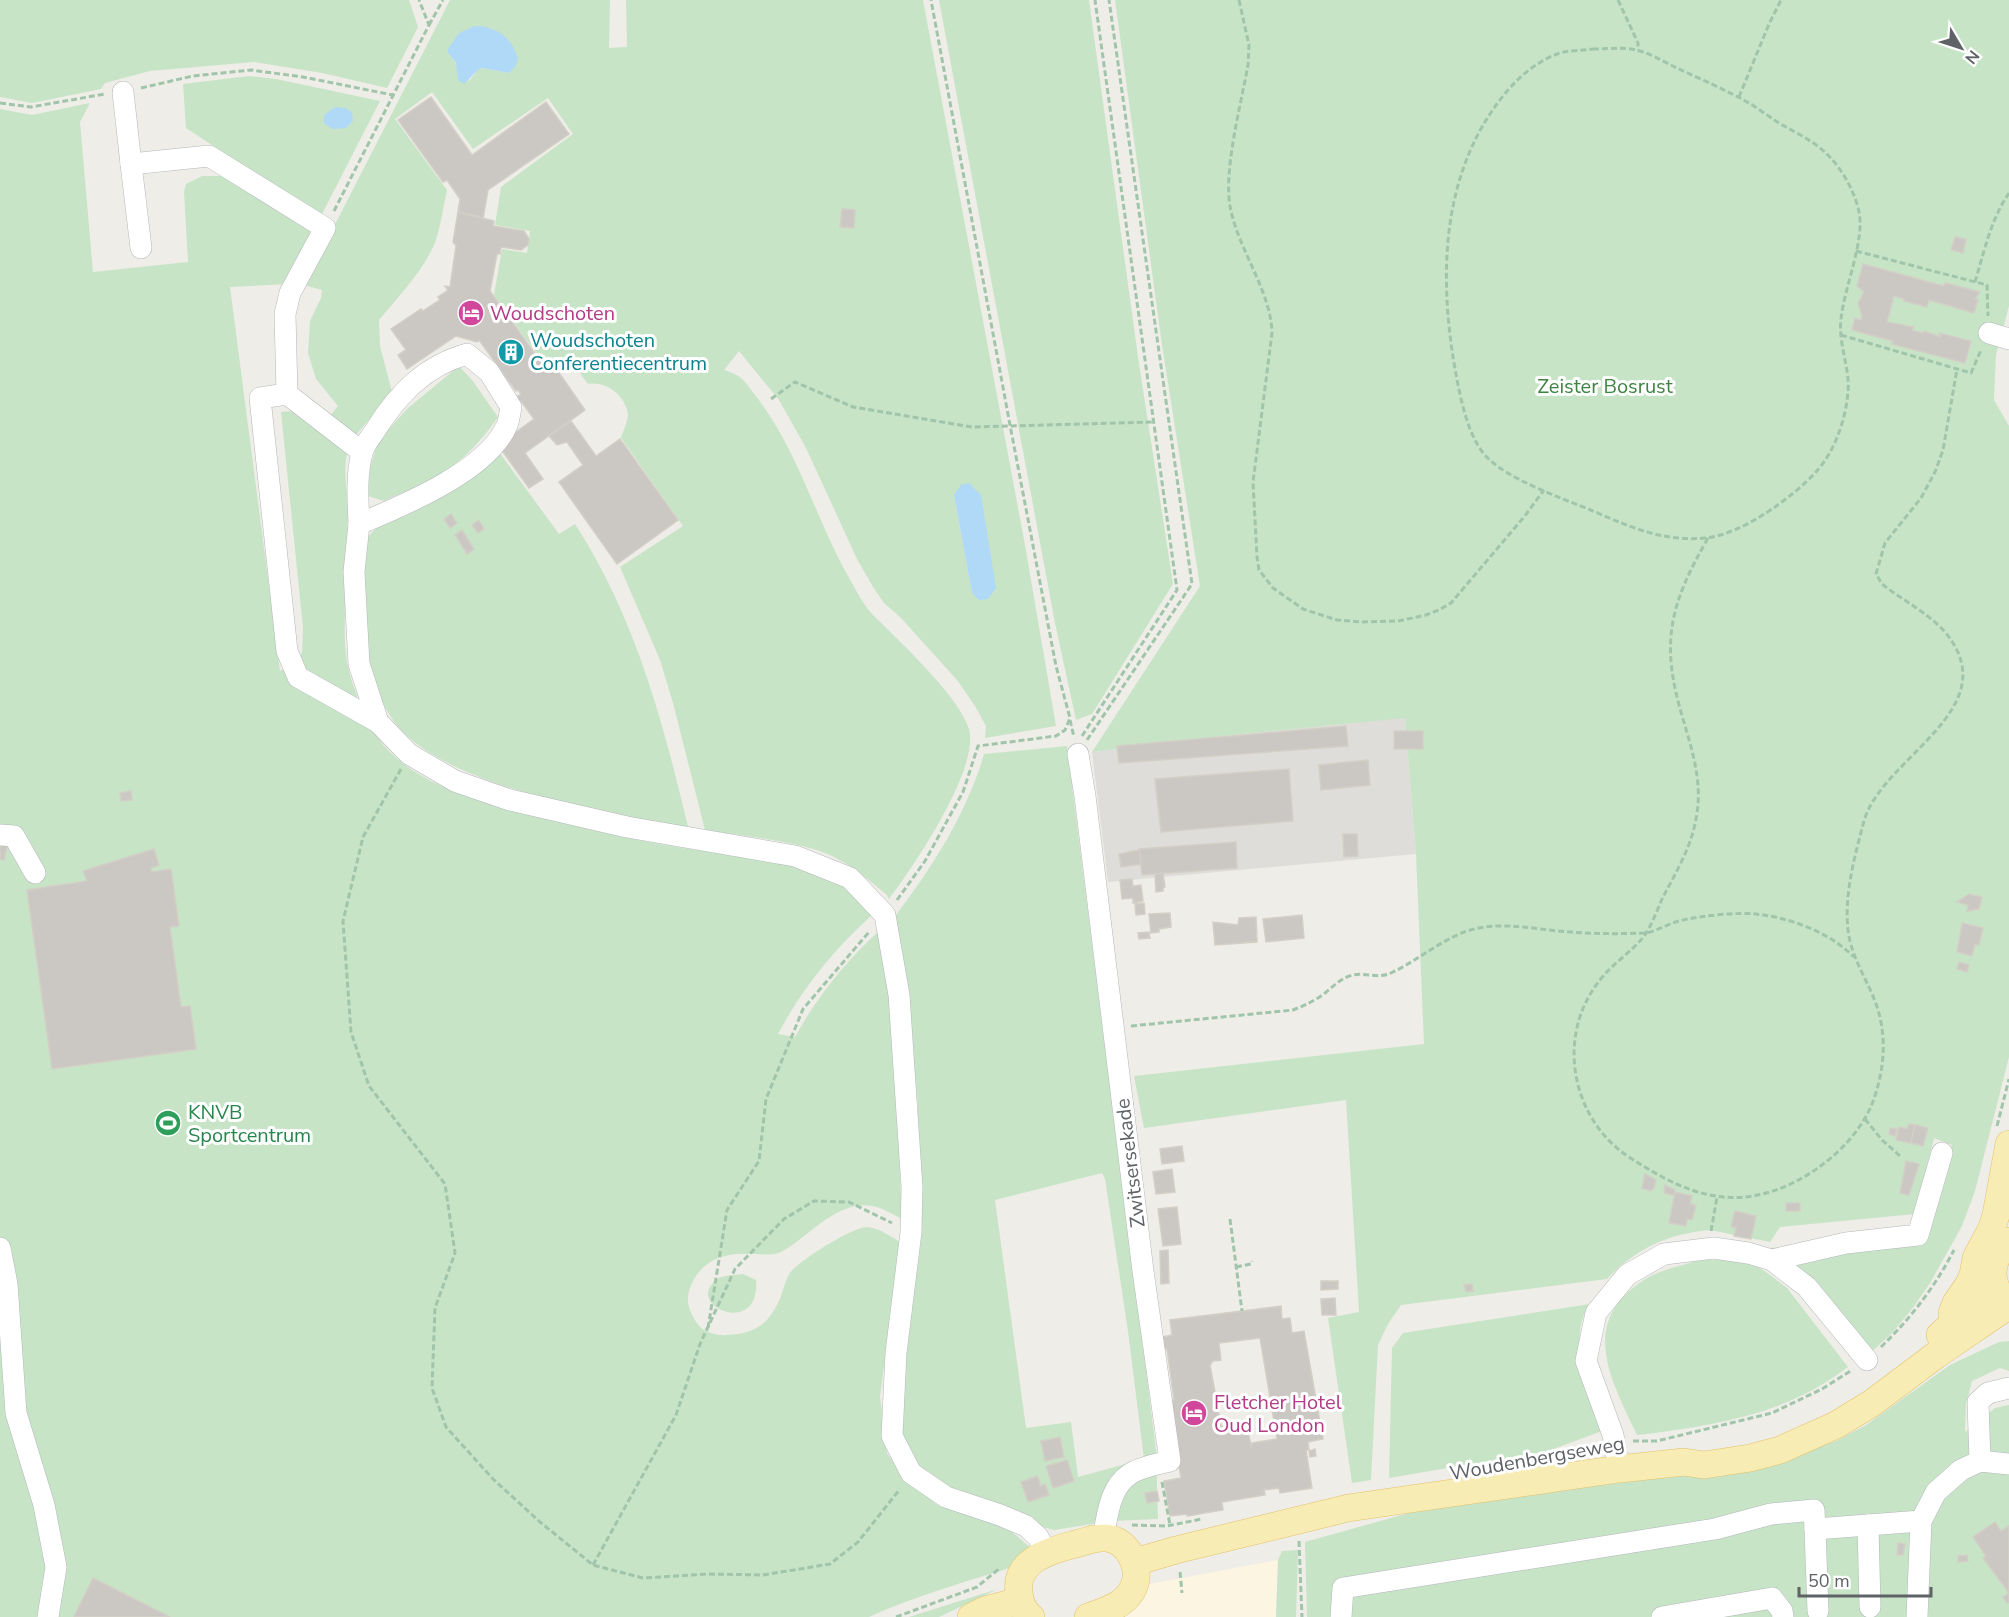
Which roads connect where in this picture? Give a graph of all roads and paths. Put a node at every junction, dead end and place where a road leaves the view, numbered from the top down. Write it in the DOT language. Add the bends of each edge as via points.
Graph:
graph roads {
  1 [pos="419,0"];
  2 [pos="443,0"];
  3 [pos="931,0"];
  4 [pos="1095,0"];
  5 [pos="1109,0"];
  6 [pos="1239,0"];
  7 [pos="1618,0"];
  8 [pos="1781,0"];
  9 [pos="429,25"];
  10 [pos="1638,50"];
  11 [pos="123,92"];
  12 [pos="393,95"];
  13 [pos="1739,97"];
  14 [pos="0,103"];
  15 [pos="131,164"];
  16 [pos="2009,193"];
  17 [pos="325,228"];
  18 [pos="141,248"];
  19 [pos="1856,251"];
  20 [pos="1975,282"];
  21 [pos="1841,336"];
  22 [pos="1999,336"];
  23 [pos="1957,369"];
  24 [pos="287,394"];
  25 [pos="771,399"];
  26 [pos="1155,422"];
  27 [pos="1010,425"];
  28 [pos="362,452"];
  29 [pos="1544,490"];
  30 [pos="359,524"];
  31 [pos="1707,538"];
  32 [pos="1070,718"];
  33 [pos="378,722"];
  34 [pos="409,754"];
  35 [pos="1078,754"];
  36 [pos="0,835"];
  37 [pos="35,873"];
  38 [pos="885,915"];
  39 [pos="1646,933"];
  40 [pos="1855,958"];
  41 [pos="1114,1028"];
  42 [pos="1865,1119"];
  43 [pos="2009,1144"];
  44 [pos="1942,1153"];
  45 [pos="1900,1156"];
  46 [pos="1717,1197"];
  47 [pos="1230,1219"];
  48 [pos="911,1232"];
  49 [pos="2009,1241"];
  50 [pos="0,1248"];
  51 [pos="1708,1249"];
  52 [pos="1954,1250"];
  53 [pos="1772,1260"];
  54 [pos="1252,1261"];
  55 [pos="1236,1267"];
  56 [pos="2004,1299"];
  57 [pos="1242,1311"];
  58 [pos="708,1328"];
  59 [pos="2009,1332"];
  60 [pos="1951,1336"];
  61 [pos="1867,1360"];
  62 [pos="2009,1388"];
  63 [pos="1615,1442"];
  64 [pos="1170,1461"];
  65 [pos="1980,1461"];
  66 [pos="2009,1464"];
  67 [pos="1619,1469"];
  68 [pos="911,1473"];
  69 [pos="1204,1519"];
  70 [pos="1297,1521"];
  71 [pos="1921,1521"];
  72 [pos="1170,1525"];
  73 [pos="1868,1525"];
  74 [pos="1815,1529"];
  75 [pos="1105,1531"];
  76 [pos="1046,1552"];
  77 [pos="1135,1562"];
  78 [pos="593,1565"];
  79 [pos="1180,1572"];
  80 [pos="977,1587"];
  81 [pos="1182,1593"];
  82 [pos="1870,1607"];
  83 [pos="1025,1609"];
  84 [pos="1818,1611"];
  85 [pos="48,1617"];
  86 [pos="896,1617"];
  87 [pos="971,1617"];
  88 [pos="1091,1617"];
  89 [pos="1302,1617"];
  90 [pos="1341,1617"];
  91 [pos="1662,1617"];
  92 [pos="1783,1617"];
  93 [pos="1917,1617"];
  1 -- 9 [label="path"];
  2 -- 9 [label="path"];
  3 -- 27 [label="path"];
  4 -- 26 [label="path"];
  5 -- 35 [label="path" via="1192,584"];
  6 -- 29 [label="path" via="1249,45 1231,162 1230,209 1269,312 1272,333 1253,482 1259,570 1287,599 1319,615 1362,622 1426,615 1451,603"];
  7 -- 10 [label="path"];
  8 -- 13 [label="path"];
  9 -- 12 [label="path"];
  10 -- 13 [label="path"];
  10 -- 29 [label="path" via="1559,53 1529,69 1503,94 1479,129 1452,202 1447,273 1450,334 1465,416 1482,452 1501,469"];
  11 -- 12 [label="path" via="194,76 251,70"];
  11 -- 14 [label="path" via="31,107"];
  11 -- 15 [label="street"];
  12 -- 17 [label="path"];
  13 -- 19 [label="path" via="1832,158 1859,210 1861,227"];
  15 -- 17 [label="street" via="209,156"];
  15 -- 18 [label="street"];
  16 -- 20 [label="path" via="1990,232"];
  17 -- 24 [label="street" via="290,293 285,314"];
  19 -- 20 [label="path"];
  19 -- 21 [label="path" via="1845,293"];
  20 -- 22 [label="path" via="1987,285"];
  21 -- 23 [label="path"];
  21 -- 31 [label="path" via="1848,391 1843,422 1817,471 1790,495 1744,525"];
  22 -- 23 [label="path" via="1971,373"];
  23 -- 40 [label="path" via="1943,450 1935,472 1921,498 1885,543 1876,574 1882,584 1942,628 1956,645 1964,686 1955,710 1880,790 1866,814 1852,871 1848,913"];
  24 -- 28 [label="street"];
  24 -- 33 [label="street" via="260,398 287,651 298,677"];
  25 -- 27 [label="path" via="795,382 853,407 972,427"];
  26 -- 27 [label="path"];
  26 -- 32 [label="path" via="1177,590 1076,744"];
  27 -- 32 [label="path" via="1056,666"];
  28 -- 30 [label="street"];
  28 -- 30 [label="street" via="409,385 446,360 467,354 489,372 511,407 507,425 494,445 462,474"];
  29 -- 31 [label="path" via="1662,537"];
  30 -- 33 [label="street" via="354,572 359,664"];
  31 -- 39 [label="path" via="1688,571 1670,624 1669,657 1676,697 1694,755 1699,801 1688,847"];
  32 -- 38 [label="path" via="1065,730 1056,736 978,746 963,792 925,861"];
  33 -- 34 [label="street"];
  34 -- 38 [label="street" via="455,781 510,800 627,827 795,856 850,878"];
  34 -- 78 [label="path" via="363,837 343,921 351,1032 369,1086 445,1184 454,1253 435,1308 432,1389 446,1427 493,1479"];
  35 -- 41 [label="street, Zwitsersekade"];
  36 -- 37 [label="street" via="14,836"];
  38 -- 48 [label="street" via="899,995 912,1187"];
  38 -- 58 [label="path" via="803,1009 766,1099 759,1161 727,1210"];
  39 -- 40 [label="path" via="1700,917 1752,914 1824,934"];
  39 -- 41 [label="path" via="1573,933 1488,926 1439,943 1390,974 1345,977 1322,996 1293,1010"];
  39 -- 46 [label="path" via="1599,981 1587,1002 1575,1042 1576,1083 1585,1108 1615,1148 1661,1177"];
  40 -- 42 [label="path" via="1876,1003 1882,1027 1880,1082"];
  41 -- 64 [label="street, Zwitsersekade"];
  42 -- 45 [label="path"];
  42 -- 46 [label="path" via="1832,1156 1795,1182 1758,1195"];
  43 -- 60 [label="main road" via="1996,1215 1969,1284 1956,1303"];
  44 -- 53 [label="street" via="1918,1235 1845,1243"];
  46 -- 51 [label="path"];
  47 -- 55 [label="path"];
  48 -- 58 [label="path" via="849,1202 814,1201 784,1219 735,1269"];
  48 -- 68 [label="street" via="896,1353 892,1436"];
  49 -- 56 [label="main road" via="1995,1258 1993,1271"];
  50 -- 85 [label="street" via="7,1284 16,1413 44,1505 56,1567"];
  51 -- 53 [label="street" via="1748,1252"];
  51 -- 63 [label="street" via="1664,1254 1626,1275 1596,1312 1586,1361"];
  52 -- 61 [label="path, Woudenbergseweg" via="1925,1298"];
  53 -- 61 [label="street" via="1807,1287"];
  54 -- 55 [label="path"];
  55 -- 57 [label="path"];
  56 -- 60 [label="main road" via="1983,1297"];
  58 -- 78 [label="path" via="676,1415"];
  59 -- 60 [label="main road" via="1984,1339"];
  60 -- 67 [label="main road, Woudenbergseweg" via="1830,1417 1787,1436 1684,1462"];
  61 -- 63 [label="path, Woudenbergseweg" via="1822,1389 1772,1413 1657,1441"];
  62 -- 65 [label="street" via="1988,1393 1978,1402"];
  63 -- 67 [label="street"];
  64 -- 72 [label="path" via="1162,1480"];
  64 -- 75 [label="street" via="1131,1473 1117,1488 1109,1504"];
  65 -- 66 [label="street"];
  65 -- 71 [label="street" via="1961,1470 1936,1492"];
  67 -- 70 [label="main road, Woudenbergseweg" via="1348,1508"];
  68 -- 76 [label="street" via="946,1497 1026,1526"];
  68 -- 78 [label="path" via="858,1542 830,1564 763,1575 643,1578"];
  69 -- 72 [label="path"];
  70 -- 77 [label="main road, Woudenbergseweg"];
  70 -- 89 [label="path"];
  71 -- 73 [label="street"];
  71 -- 93 [label="street"];
  72 -- 75 [label="path"];
  73 -- 74 [label="street"];
  73 -- 82 [label="street"];
  74 -- 84 [label="street"];
  74 -- 90 [label="street" via="1814,1510 1772,1514 1715,1529 1343,1588"];
  75 -- 76 [label="main road"];
  75 -- 77 [label="main road" via="1125,1547"];
  76 -- 83 [label="main road" via="1035,1558 1020,1578 1018,1587"];
  77 -- 88 [label="main road" via="1136,1578 1125,1600"];
  79 -- 81 [label="path"];
  80 -- 86 [label="path"];
  83 -- 87 [label="main road" via="985,1610"];
  91 -- 92 [label="street" via="1772,1598"];
}
